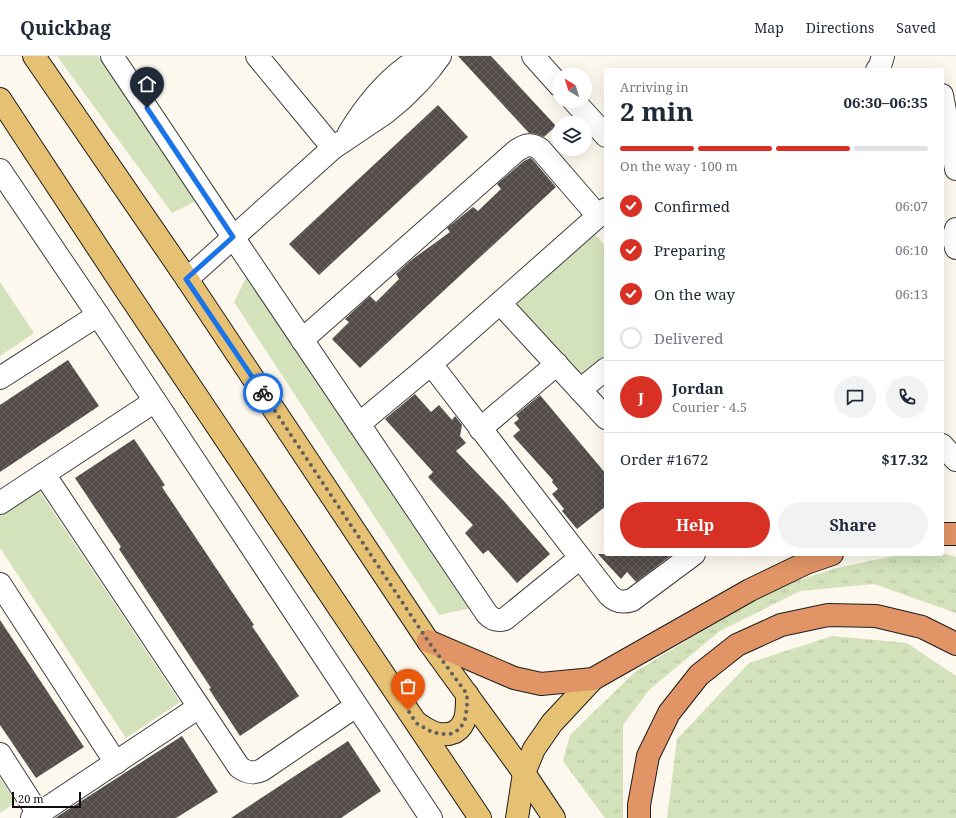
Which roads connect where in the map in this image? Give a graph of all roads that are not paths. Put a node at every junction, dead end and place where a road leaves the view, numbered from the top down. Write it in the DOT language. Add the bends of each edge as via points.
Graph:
graph roads {
  1 [pos="34,56"];
  2 [pos="112,56"];
  3 [pos="257,56"];
  4 [pos="425,56"];
  5 [pos="440,56"];
  6 [pos="533,56"];
  7 [pos="552,77"];
  8 [pos="956,94"];
  9 [pos="944,95"];
  10 [pos="0,99"];
  11 [pos="944,106"];
  12 [pos="580,108"];
  13 [pos="604,134"];
  14 [pos="340,143"];
  15 [pos="956,169"];
  16 [pos="0,170"];
  17 [pos="602,212"];
  18 [pos="956,229"];
  19 [pos="233,237"];
  20 [pos="956,248"];
  21 [pos="186,279"];
  22 [pos="500,303"];
  23 [pos="98,315"];
  24 [pos="302,340"];
  25 [pos="430,364"];
  26 [pos="556,364"];
  27 [pos="604,370"];
  28 [pos="0,378"];
  29 [pos="580,390"];
  30 [pos="155,401"];
  31 [pos="604,416"];
  32 [pos="359,424"];
  33 [pos="480,429"];
  34 [pos="944,447"];
  35 [pos="956,460"];
  36 [pos="44,474"];
  37 [pos="0,503"];
  38 [pos="944,534"];
  39 [pos="956,534"];
  40 [pos="691,556"];
  41 [pos="826,556"];
  42 [pos="580,558"];
  43 [pos="0,584"];
  44 [pos="428,641"];
  45 [pos="956,644"];
  46 [pos="593,679"];
  47 [pos="467,694"];
  48 [pos="356,706"];
  49 [pos="199,707"];
  50 [pos="416,723"];
  51 [pos="0,754"];
  52 [pos="116,763"];
  53 [pos="524,773"];
  54 [pos="37,817"];
  55 [pos="430,818"];
  56 [pos="480,818"];
  57 [pos="517,818"];
  58 [pos="554,818"];
  59 [pos="639,818"];
  1 -- 21 [label="main road"];
  2 -- 19 [label="street"];
  3 -- 14 [label="street"];
  4 -- 14 [label="street" via="388,82"];
  5 -- 14 [label="street" via="403,98"];
  6 -- 7 [label="street"];
  8 -- 9 [label="street"];
  10 -- 50 [label="main road"];
  11 -- 15 [label="street"];
  12 -- 13 [label="street"];
  14 -- 19 [label="street"];
  16 -- 23 [label="street"];
  17 -- 22 [label="street"];
  17 -- 24 [label="street" via="541,150 526,145 510,156"];
  18 -- 20 [label="street"];
  19 -- 21 [label="street"];
  19 -- 24 [label="street"];
  21 -- 44 [label="main road"];
  22 -- 25 [label="street"];
  22 -- 26 [label="street"];
  23 -- 28 [label="street"];
  23 -- 30 [label="street"];
  24 -- 32 [label="street"];
  25 -- 32 [label="street"];
  25 -- 33 [label="street"];
  26 -- 29 [label="street"];
  26 -- 33 [label="street"];
  27 -- 29 [label="street"];
  29 -- 31 [label="street"];
  30 -- 36 [label="street"];
  30 -- 48 [label="street"];
  32 -- 42 [label="street" via="487,614 494,620 505,619"];
  33 -- 42 [label="street"];
  34 -- 35 [label="street"];
  36 -- 37 [label="street"];
  36 -- 49 [label="street"];
  38 -- 39 [label="highway"];
  40 -- 42 [label="street" via="626,602 613,599"];
  41 -- 46 [label="highway" via="750,590"];
  43 -- 52 [label="street"];
  44 -- 46 [label="highway" via="514,678 541,684"];
  44 -- 47 [label="main road"];
  45 -- 59 [label="highway" via="922,627 876,616 828,615 781,625 737,645 699,676 669,713 648,756 638,805"];
  46 -- 53 [label="main road" via="552,723 534,749"];
  47 -- 50 [label="main road" via="465,719 460,729 450,734 439,734"];
  47 -- 53 [label="main road"];
  48 -- 49 [label="street" via="262,770 250,773 239,767"];
  48 -- 55 [label="street"];
  49 -- 52 [label="street"];
  50 -- 56 [label="main road"];
  51 -- 54 [label="street"];
  52 -- 54 [label="street"];
  53 -- 57 [label="main road"];
  53 -- 58 [label="main road"];
}
